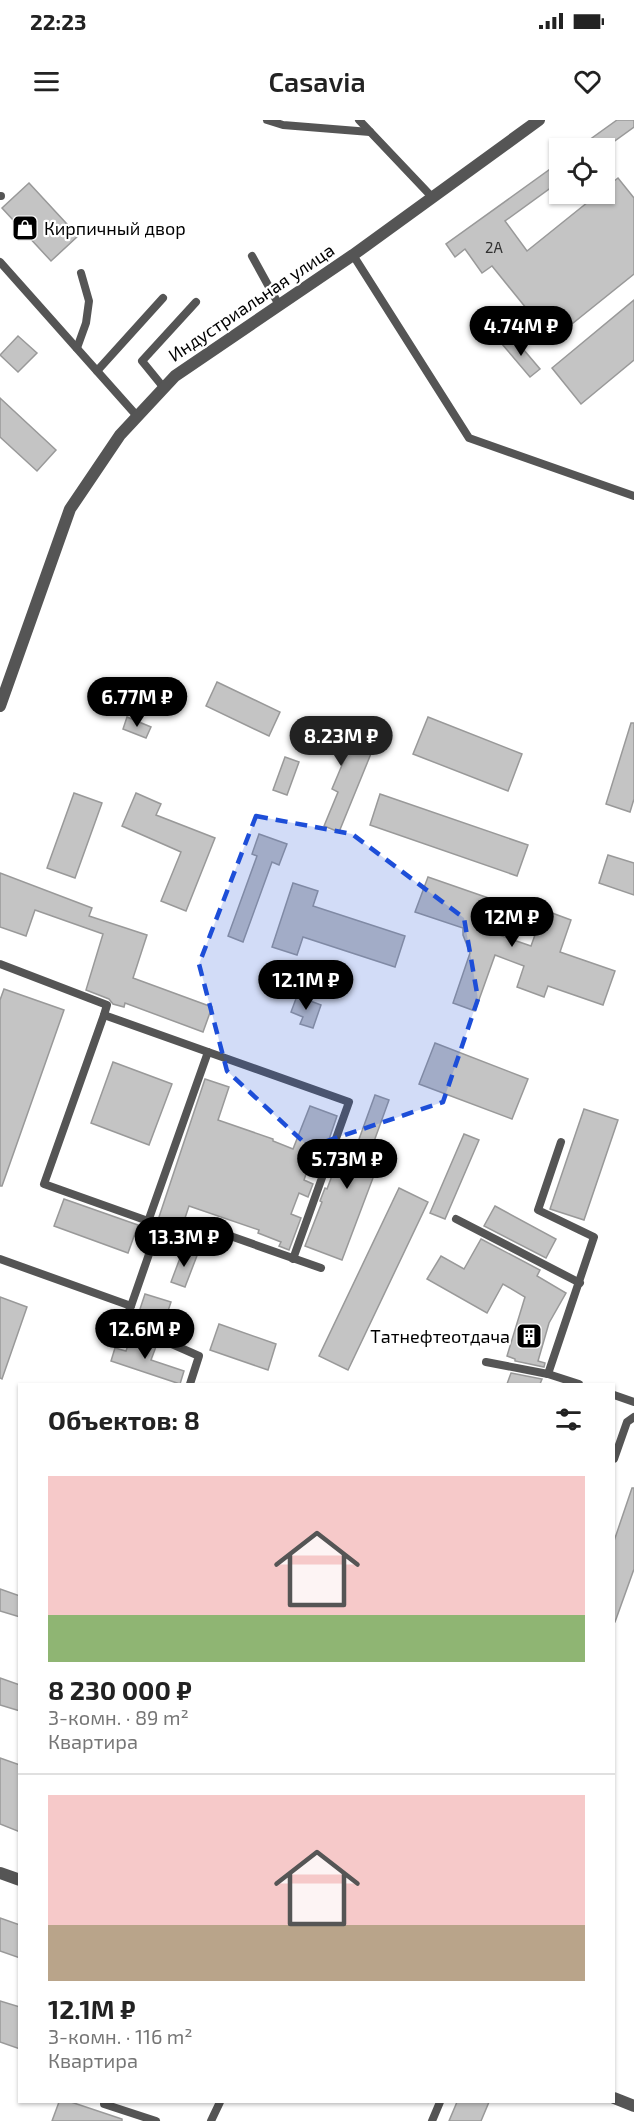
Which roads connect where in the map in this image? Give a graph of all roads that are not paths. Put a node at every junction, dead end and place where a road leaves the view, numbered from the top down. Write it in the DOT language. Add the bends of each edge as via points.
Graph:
graph roads {
  1 [pos="267,120"];
  2 [pos="359,120"];
  3 [pos="539,120"];
  4 [pos="370,132"];
  5 [pos="432,197"];
  6 [pos="353,255"];
  7 [pos="252,256"];
  8 [pos="0,262"];
  9 [pos="81,273"];
  10 [pos="163,298"];
  11 [pos="196,302"];
  12 [pos="279,305"];
  13 [pos="77,348"];
  14 [pos="97,371"];
  15 [pos="164,388"];
  16 [pos="137,416"];
  17 [pos="634,496"];
  18 [pos="0,706"];
  19 [pos="0,964"];
  20 [pos="104,1015"];
  21 [pos="208,1052"];
  22 [pos="561,1142"];
  23 [pos="456,1219"];
  24 [pos="148,1221"];
  25 [pos="156,1234"];
  26 [pos="0,1259"];
  27 [pos="293,1259"];
  28 [pos="321,1269"];
  29 [pos="580,1282"];
  30 [pos="131,1306"];
  31 [pos="486,1362"];
  32 [pos="548,1374"];
  33 [pos="190,1383"];
  34 [pos="576,1383"];
  35 [pos="615,1395"];
  36 [pos="634,1402"];
  37 [pos="634,1417"];
  38 [pos="615,1456"];
  39 [pos="0,1873"];
  40 [pos="18,1879"];
  41 [pos="615,2098"];
  42 [pos="104,2103"];
  43 [pos="220,2103"];
  44 [pos="440,2103"];
  45 [pos="634,2106"];
  46 [pos="156,2121"];
  47 [pos="211,2121"];
  48 [pos="432,2121"];
  1 -- 4 [label="lane" via="283,125"];
  2 -- 4 [label="lane"];
  3 -- 5 [label="street, Индустриальная улица"];
  4 -- 5 [label="lane"];
  5 -- 6 [label="street, Индустриальная улица"];
  6 -- 12 [label="street, Индустриальная улица"];
  6 -- 17 [label="lane" via="469,438"];
  7 -- 12 [label="lane"];
  8 -- 13 [label="lane"];
  9 -- 13 [label="lane" via="89,301"];
  10 -- 14 [label="lane"];
  11 -- 15 [label="lane" via="142,362"];
  12 -- 15 [label="street, Индустриальная улица" via="174,376"];
  13 -- 14 [label="lane"];
  14 -- 16 [label="lane"];
  15 -- 16 [label="street, Индустриальная улица"];
  16 -- 18 [label="street, Индустриальная улица" via="70,509"];
  19 -- 20 [label="lane" via="107,1005"];
  20 -- 21 [label="lane"];
  20 -- 24 [label="lane" via="44,1184"];
  21 -- 24 [label="lane"];
  21 -- 27 [label="lane" via="349,1102"];
  22 -- 29 [label="lane" via="538,1210 594,1237"];
  23 -- 29 [label="lane"];
  24 -- 25 [label="lane" via="145,1230"];
  25 -- 27 [label="lane" via="192,1246 199,1225"];
  25 -- 30 [label="lane"];
  26 -- 30 [label="lane"];
  27 -- 28 [label="lane"];
  29 -- 32 [label="lane"];
  30 -- 33 [label="lane" via="124,1323 199,1356"];
  31 -- 32 [label="lane"];
  32 -- 34 [label="lane"];
  35 -- 36 [label="lane"];
  37 -- 38 [label="lane" via="627,1422"];
  39 -- 40 [label="street"];
  41 -- 45 [label="street"];
  42 -- 46 [label="lane"];
  43 -- 47 [label="lane"];
  44 -- 48 [label="lane"];
}
